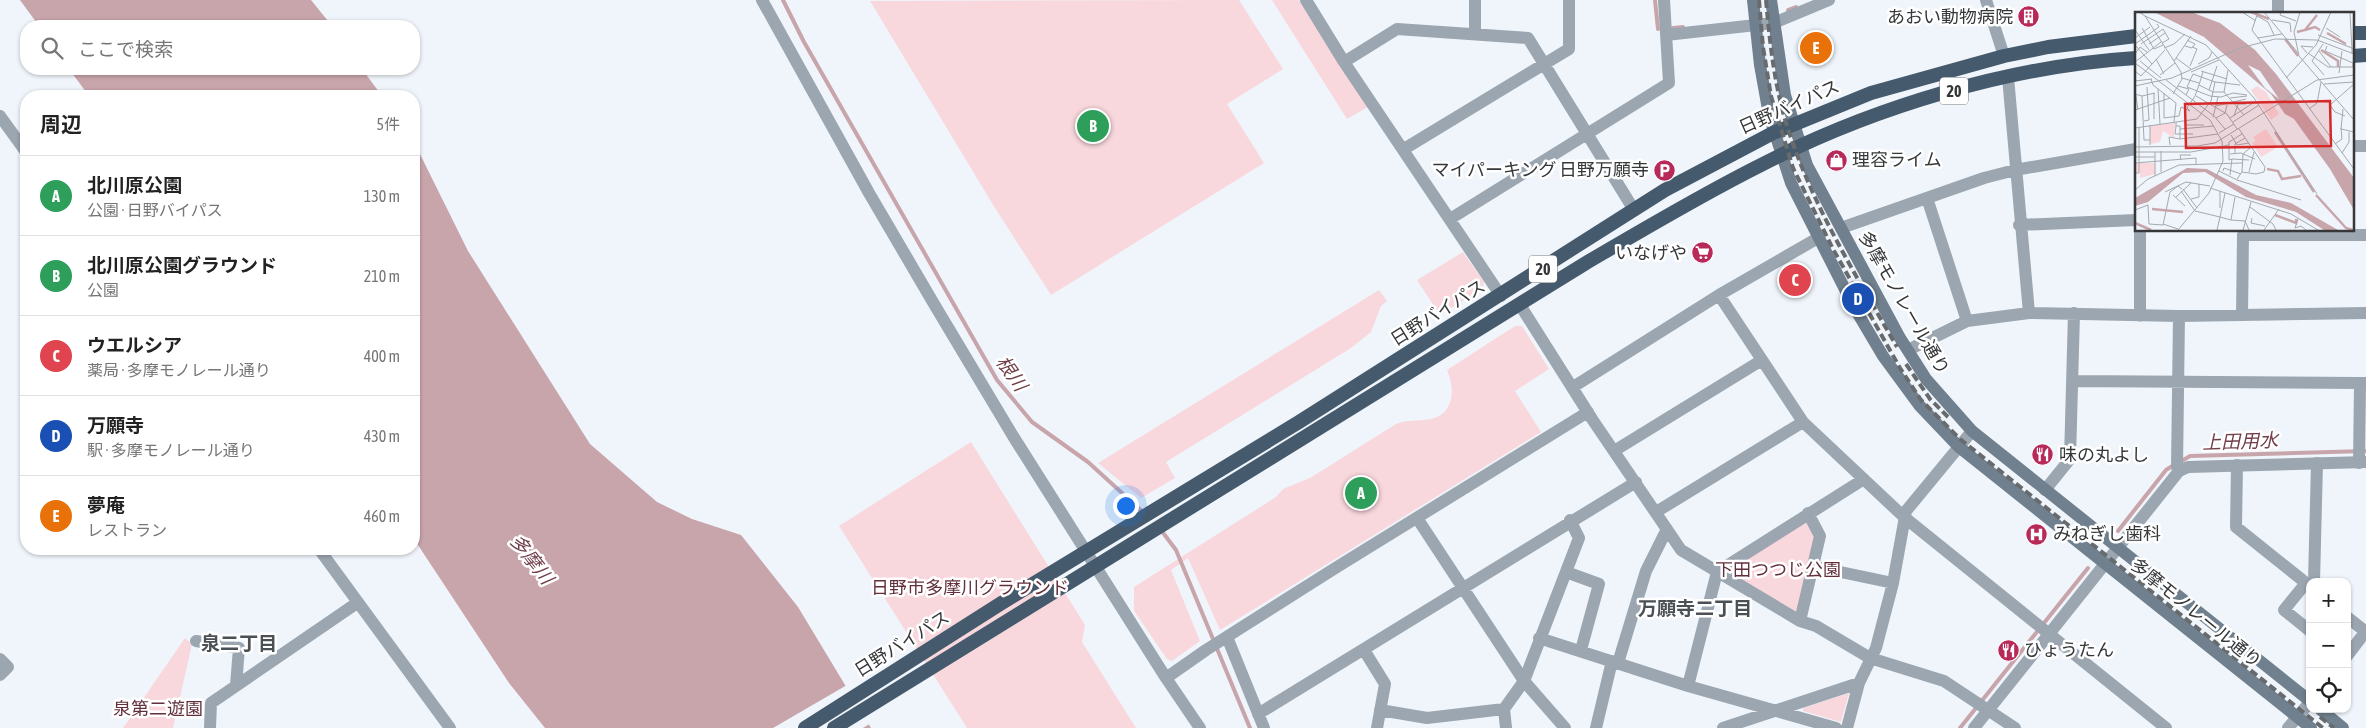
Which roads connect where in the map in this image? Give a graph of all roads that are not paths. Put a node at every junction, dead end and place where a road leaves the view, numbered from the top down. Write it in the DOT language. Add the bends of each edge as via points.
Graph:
graph roads {
  1 [pos="762,0"];
  2 [pos="1306,0"];
  3 [pos="1475,0"];
  4 [pos="1570,0"];
  5 [pos="1664,0"];
  6 [pos="1753,0"];
  7 [pos="1772,0"];
  8 [pos="1829,0"];
  9 [pos="1986,0"];
  10 [pos="1774,23"];
  11 [pos="1755,26"];
  12 [pos="1475,34"];
  13 [pos="1666,35"];
  14 [pos="2135,36"];
  15 [pos="2004,56"];
  16 [pos="2135,58"];
  17 [pos="1344,62"];
  18 [pos="1544,64"];
  19 [pos="2008,78"];
  20 [pos="0,116"];
  21 [pos="1793,124"];
  22 [pos="1773,133"];
  23 [pos="1586,135"];
  24 [pos="20,144"];
  25 [pos="1800,147"];
  26 [pos="1404,149"];
  27 [pos="2135,149"];
  28 [pos="1780,156"];
  29 [pos="2015,170"];
  30 [pos="1928,198"];
  31 [pos="1634,210"];
  32 [pos="1450,219"];
  33 [pos="2135,220"];
  34 [pos="2019,225"];
  35 [pos="1841,228"];
  36 [pos="2140,231"];
  37 [pos="2244,232"];
  38 [pos="2366,235"];
  39 [pos="1818,238"];
  40 [pos="1719,295"];
  41 [pos="1500,296"];
  42 [pos="1520,305"];
  43 [pos="2029,313"];
  44 [pos="2366,313"];
  45 [pos="2074,314"];
  46 [pos="2242,315"];
  47 [pos="2140,316"];
  48 [pos="2179,316"];
  49 [pos="1967,321"];
  50 [pos="1908,350"];
  51 [pos="1762,360"];
  52 [pos="2072,381"];
  53 [pos="2178,383"];
  54 [pos="2363,383"];
  55 [pos="1573,388"];
  56 [pos="1588,412"];
  57 [pos="1803,422"];
  58 [pos="1972,431"];
  59 [pos="1959,447"];
  60 [pos="1614,451"];
  61 [pos="2361,457"];
  62 [pos="2317,463"];
  63 [pos="2237,465"];
  64 [pos="2178,468"];
  65 [pos="1864,479"];
  66 [pos="1636,482"];
  67 [pos="2045,490"];
  68 [pos="1656,512"];
  69 [pos="1808,513"];
  70 [pos="1904,517"];
  71 [pos="1417,518"];
  72 [pos="1570,520"];
  73 [pos="1667,528"];
  74 [pos="2119,548"];
  75 [pos="323,555"];
  76 [pos="2106,563"];
  77 [pos="1812,566"];
  78 [pos="1566,572"];
  79 [pos="1717,572"];
  80 [pos="2310,578"];
  81 [pos="2306,581"];
  82 [pos="1893,583"];
  83 [pos="2306,588"];
  84 [pos="1463,589"];
  85 [pos="357,603"];
  86 [pos="1800,620"];
  87 [pos="2351,620"];
  88 [pos="2306,628"];
  89 [pos="2045,629"];
  90 [pos="2366,632"];
  91 [pos="1539,638"];
  92 [pos="1225,639"];
  93 [pos="196,641"];
  94 [pos="1364,650"];
  95 [pos="1581,650"];
  96 [pos="2351,651"];
  97 [pos="1870,658"];
  98 [pos="0,659"];
  99 [pos="1615,662"];
  100 [pos="0,675"];
  101 [pos="1166,678"];
  102 [pos="1524,681"];
  103 [pos="1859,683"];
  104 [pos="236,685"];
  105 [pos="1688,686"];
  106 [pos="2306,699"];
  107 [pos="1982,707"];
  108 [pos="2306,707"];
  109 [pos="1504,709"];
  110 [pos="1380,710"];
  111 [pos="1773,710"];
  112 [pos="2325,713"];
  113 [pos="1258,714"];
  114 [pos="2297,717"];
  115 [pos="1741,725"];
  116 [pos="210,728"];
  117 [pos="450,728"];
  118 [pos="805,728"];
  119 [pos="834,728"];
  120 [pos="1200,728"];
  121 [pos="1264,728"];
  122 [pos="1377,728"];
  123 [pos="1506,728"];
  124 [pos="1565,728"];
  125 [pos="1596,728"];
  126 [pos="1722,728"];
  127 [pos="1836,728"];
  128 [pos="1847,728"];
  129 [pos="1974,728"];
  130 [pos="2015,728"];
  131 [pos="2166,728"];
  132 [pos="2288,728"];
  133 [pos="2311,728"];
  134 [pos="2344,728"];
  1 -- 101 [label="street" via="934,304"];
  2 -- 17 [label="street"];
  3 -- 12 [label="street"];
  4 -- 18 [label="street" via="1570,49"];
  5 -- 13 [label="street"];
  6 -- 11 [label="main road, 多摩モノレール通り"];
  7 -- 10 [label="main road, 多摩モノレール通り"];
  8 -- 10 [label="street"];
  9 -- 15 [label="street"];
  10 -- 11 [label="street"];
  10 -- 21 [label="main road, 多摩モノレール通り"];
  11 -- 13 [label="street"];
  11 -- 22 [label="main road, 多摩モノレール通り"];
  12 -- 17 [label="street" via="1397,29"];
  12 -- 18 [label="street" via="1528,38"];
  13 -- 23 [label="street" via="1669,83"];
  14 -- 15 [label="highway, 日野バイパス / 20"];
  15 -- 21 [label="highway, 日野バイパス / 20" via="1880,90"];
  16 -- 19 [label="highway, 日野バイパス / 20" via="2074,64"];
  17 -- 26 [label="street"];
  18 -- 23 [label="street"];
  18 -- 26 [label="street"];
  19 -- 25 [label="highway, 日野バイパス / 20" via="1923,100"];
  19 -- 29 [label="street"];
  20 -- 24 [label="street"];
  21 -- 22 [label="highway, 日野バイパス / 20"];
  21 -- 25 [label="main road, 多摩モノレール通り"];
  22 -- 28 [label="main road, 多摩モノレール通り"];
  22 -- 31 [label="highway, 日野バイパス / 20" via="1714,162"];
  23 -- 31 [label="street"];
  23 -- 32 [label="street"];
  25 -- 28 [label="highway, 日野バイパス / 20"];
  25 -- 35 [label="main road, 多摩モノレール通り" via="1806,165"];
  26 -- 32 [label="street"];
  27 -- 29 [label="street"];
  28 -- 39 [label="main road, 多摩モノレール通り"];
  28 -- 42 [label="highway, 日野バイパス / 20" via="1699,198"];
  29 -- 30 [label="street"];
  29 -- 34 [label="street"];
  30 -- 35 [label="street"];
  30 -- 49 [label="street"];
  31 -- 41 [label="highway, 日野バイパス / 20"];
  32 -- 41 [label="street"];
  33 -- 34 [label="street"];
  34 -- 43 [label="street"];
  35 -- 50 [label="main road, 多摩モノレール通り"];
  36 -- 47 [label="street"];
  37 -- 38 [label="street"];
  37 -- 46 [label="street"];
  39 -- 40 [label="street"];
  39 -- 59 [label="main road, 多摩モノレール通り" via="1883,356 1919,405"];
  40 -- 51 [label="street"];
  40 -- 55 [label="street"];
  41 -- 118 [label="highway, 日野バイパス / 20"];
  42 -- 55 [label="street"];
  42 -- 119 [label="highway, 日野バイパス / 20"];
  43 -- 45 [label="street"];
  43 -- 49 [label="street"];
  44 -- 46 [label="street"];
  45 -- 47 [label="street"];
  45 -- 52 [label="street"];
  46 -- 48 [label="street"];
  47 -- 48 [label="street"];
  48 -- 53 [label="street"];
  49 -- 50 [label="street"];
  50 -- 58 [label="main road, 多摩モノレール通り" via="1937,393"];
  51 -- 57 [label="street"];
  51 -- 60 [label="street"];
  52 -- 53 [label="street"];
  52 -- 67 [label="street" via="2070,459"];
  53 -- 54 [label="street"];
  53 -- 64 [label="street"];
  54 -- 61 [label="street"];
  55 -- 56 [label="street"];
  56 -- 60 [label="street"];
  56 -- 71 [label="street"];
  57 -- 65 [label="street"];
  57 -- 68 [label="street"];
  58 -- 59 [label="street"];
  58 -- 67 [label="main road, 多摩モノレール通り"];
  59 -- 70 [label="street" via="1906,510"];
  59 -- 76 [label="main road, 多摩モノレール通り"];
  60 -- 66 [label="street"];
  61 -- 62 [label="street"];
  62 -- 63 [label="street"];
  62 -- 80 [label="street"];
  63 -- 64 [label="street"];
  63 -- 81 [label="street" via="2236,527"];
  64 -- 74 [label="street"];
  65 -- 69 [label="street"];
  65 -- 70 [label="street"];
  66 -- 68 [label="street"];
  66 -- 72 [label="street"];
  67 -- 74 [label="main road, 多摩モノレール通り"];
  68 -- 73 [label="street"];
  69 -- 77 [label="street" via="1820,536"];
  69 -- 79 [label="street"];
  70 -- 82 [label="street"];
  70 -- 89 [label="street"];
  71 -- 84 [label="street"];
  71 -- 92 [label="street"];
  72 -- 78 [label="street" via="1579,538"];
  72 -- 84 [label="street"];
  73 -- 79 [label="street" via="1681,550"];
  73 -- 99 [label="street" via="1646,571"];
  74 -- 76 [label="street"];
  74 -- 106 [label="main road, 多摩モノレール通り"];
  75 -- 85 [label="street"];
  76 -- 89 [label="street"];
  76 -- 114 [label="main road, 多摩モノレール通り"];
  77 -- 82 [label="street"];
  77 -- 86 [label="street"];
  78 -- 91 [label="street"];
  78 -- 95 [label="street" via="1599,584"];
  79 -- 86 [label="street"];
  79 -- 105 [label="street"];
  82 -- 97 [label="street" via="1876,648"];
  83 -- 88 [label="street" via="2284,610"];
  84 -- 94 [label="street"];
  84 -- 102 [label="street"];
  85 -- 104 [label="street"];
  85 -- 117 [label="street"];
  86 -- 97 [label="street"];
  87 -- 90 [label="street"];
  89 -- 107 [label="street"];
  89 -- 131 [label="street"];
  90 -- 96 [label="street"];
  91 -- 95 [label="street"];
  91 -- 102 [label="street"];
  92 -- 101 [label="street"];
  92 -- 113 [label="street"];
  93 -- 104 [label="street" via="240,648"];
  94 -- 110 [label="street" via="1385,684"];
  94 -- 113 [label="street"];
  95 -- 99 [label="street"];
  97 -- 103 [label="street"];
  97 -- 107 [label="street" via="1944,681"];
  98 -- 100 [label="street" via="8,667"];
  99 -- 105 [label="street"];
  99 -- 125 [label="street"];
  101 -- 120 [label="street"];
  102 -- 109 [label="street"];
  102 -- 124 [label="street"];
  103 -- 111 [label="street"];
  103 -- 128 [label="street"];
  104 -- 116 [label="street" via="211,703"];
  105 -- 111 [label="street"];
  107 -- 129 [label="street"];
  107 -- 130 [label="street"];
  108 -- 114 [label="street"];
  109 -- 110 [label="street" via="1427,718"];
  109 -- 123 [label="street"];
  110 -- 122 [label="street"];
  111 -- 115 [label="street"];
  111 -- 127 [label="street"];
  112 -- 134 [label="main road"];
  113 -- 121 [label="street"];
  114 -- 132 [label="street"];
  114 -- 133 [label="main road, 多摩モノレール通り"];
  115 -- 126 [label="street"];
}
